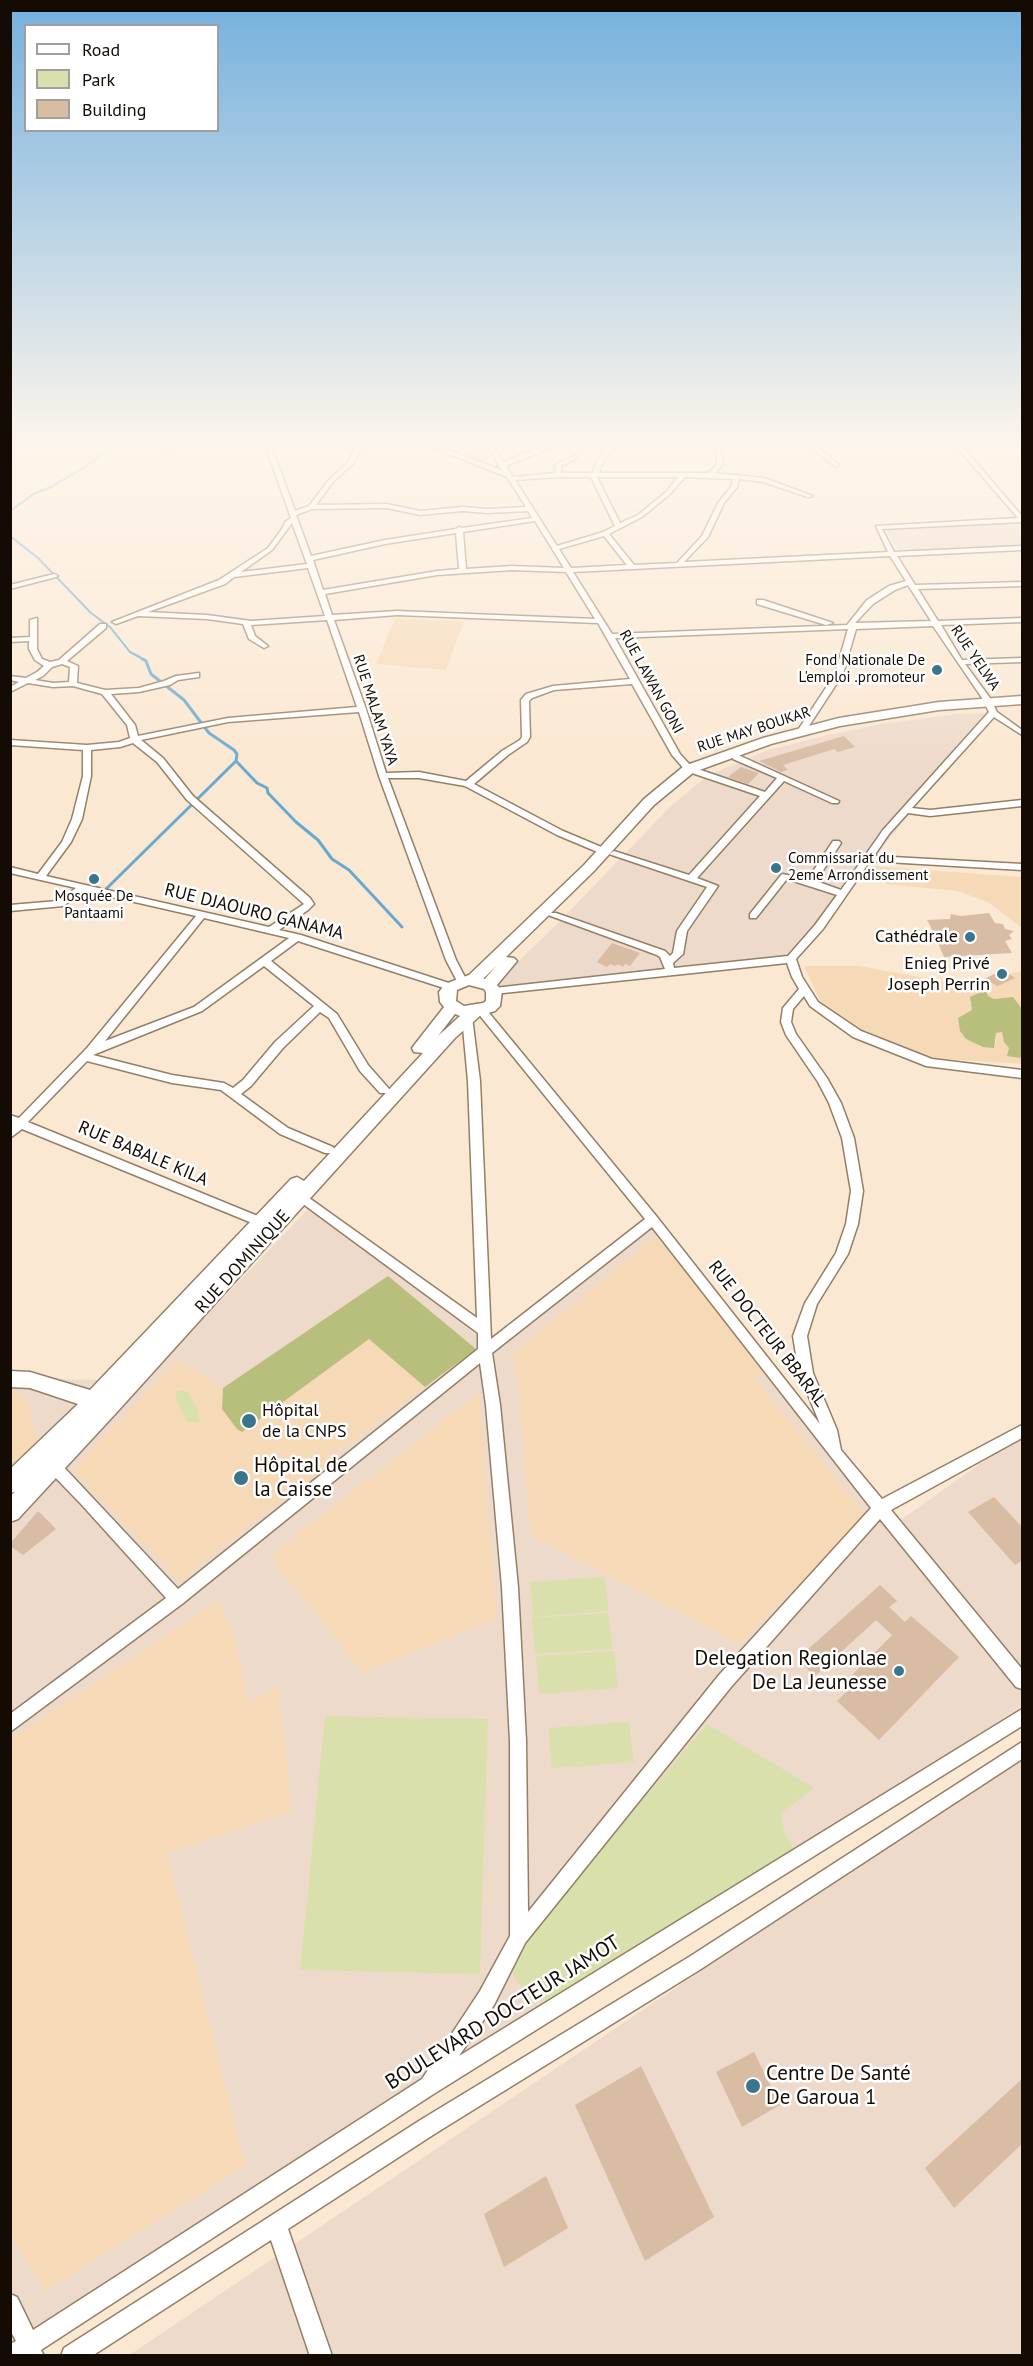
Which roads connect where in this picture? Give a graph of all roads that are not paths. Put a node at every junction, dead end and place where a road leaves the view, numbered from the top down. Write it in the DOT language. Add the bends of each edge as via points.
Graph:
graph roads {
  1 [pos="261,555"];
  2 [pos="307,555"];
  3 [pos="337,555"];
  4 [pos="461,555"];
  5 [pos="561,555"];
  6 [pos="623,555"];
  7 [pos="687,555"];
  8 [pos="861,555"];
  9 [pos="893,555"];
  10 [pos="310,563"];
  11 [pos="680,563"];
  12 [pos="631,566"];
  13 [pos="570,570"];
  14 [pos="463,572"];
  15 [pos="234,575"];
  16 [pos="54,576"];
  17 [pos="1023,584"];
  18 [pos="911,585"];
  19 [pos="15,586"];
  20 [pos="321,592"];
  21 [pos="760,602"];
  22 [pos="137,614"];
  23 [pos="329,617"];
  24 [pos="34,620"];
  25 [pos="1023,620"];
  26 [pos="601,621"];
  27 [pos="116,622"];
  28 [pos="246,622"];
  29 [pos="935,623"];
  30 [pos="851,625"];
  31 [pos="103,626"];
  32 [pos="839,626"];
  33 [pos="610,636"];
  34 [pos="33,639"];
  35 [pos="10,640"];
  36 [pos="264,646"];
  37 [pos="1023,660"];
  38 [pos="62,662"];
  39 [pos="960,662"];
  40 [pos="49,665"];
  41 [pos="196,675"];
  42 [pos="10,678"];
  43 [pos="634,681"];
  44 [pos="23,682"];
  45 [pos="73,684"];
  46 [pos="10,690"];
  47 [pos="105,693"];
  48 [pos="1023,702"];
  49 [pos="990,707"];
  50 [pos="362,709"];
  51 [pos="802,730"];
  52 [pos="1023,733"];
  53 [pos="135,740"];
  54 [pos="10,742"];
  55 [pos="87,748"];
  56 [pos="736,757"];
  57 [pos="694,771"];
  58 [pos="383,776"];
  59 [pos="782,778"];
  60 [pos="468,784"];
  61 [pos="765,795"];
  62 [pos="835,801"];
  63 [pos="1023,803"];
  64 [pos="907,810"];
  65 [pos="836,843"];
  66 [pos="608,853"];
  67 [pos="866,858"];
  68 [pos="1023,867"];
  69 [pos="10,870"];
  70 [pos="40,877"];
  71 [pos="691,878"];
  72 [pos="810,882"];
  73 [pos="87,889"];
  74 [pos="841,893"];
  75 [pos="10,908"];
  76 [pos="202,915"];
  77 [pos="554,915"];
  78 [pos="753,916"];
  79 [pos="270,931"];
  80 [pos="297,937"];
  81 [pos="791,959"];
  82 [pos="264,961"];
  83 [pos="669,967"];
  84 [pos="462,983"];
  85 [pos="492,988"];
  86 [pos="804,990"];
  87 [pos="320,1006"];
  88 [pos="469,1011"];
  89 [pos="88,1054"];
  90 [pos="1023,1074"];
  91 [pos="384,1089"];
  92 [pos="234,1093"];
  93 [pos="16,1121"];
  94 [pos="10,1134"];
  95 [pos="329,1150"];
  96 [pos="301,1198"];
  97 [pos="271,1219"];
  98 [pos="653,1220"];
  99 [pos="485,1331"];
  100 [pos="485,1352"];
  101 [pos="10,1379"];
  102 [pos="103,1403"];
  103 [pos="1023,1431"];
  104 [pos="835,1454"];
  105 [pos="35,1459"];
  106 [pos="54,1466"];
  107 [pos="10,1484"];
  108 [pos="880,1508"];
  109 [pos="10,1512"];
  110 [pos="177,1599"];
  111 [pos="1023,1681"];
  112 [pos="1023,1717"];
  113 [pos="10,1724"];
  114 [pos="1023,1750"];
  115 [pos="519,1937"];
  116 [pos="425,2088"];
  117 [pos="276,2224"];
  118 [pos="10,2304"];
  119 [pos="25,2352"];
  120 [pos="72,2355"];
  121 [pos="321,2355"];
  1 -- 15 [label="street"];
  2 -- 10 [label="street, RUE MALAM YAYA"];
  3 -- 10 [label="street"];
  4 -- 14 [label="street"];
  5 -- 13 [label="street, RUE LAWAN GONI"];
  6 -- 12 [label="street"];
  7 -- 11 [label="street"];
  8 -- 11 [label="street"];
  9 -- 18 [label="street, RUE YELWA"];
  10 -- 15 [label="street"];
  10 -- 20 [label="street, RUE MALAM YAYA"];
  11 -- 12 [label="street"];
  12 -- 13 [label="street"];
  13 -- 14 [label="street" via="512,568"];
  13 -- 26 [label="street, RUE LAWAN GONI"];
  14 -- 20 [label="street"];
  15 -- 22 [label="street"];
  16 -- 19 [label="street"];
  17 -- 18 [label="street"];
  18 -- 29 [label="street, RUE YELWA"];
  18 -- 30 [label="street" via="892,588 870,602"];
  20 -- 23 [label="street, RUE MALAM YAYA"];
  21 -- 32 [label="street"];
  22 -- 27 [label="street"];
  22 -- 28 [label="street"];
  23 -- 26 [label="street" via="397,613"];
  23 -- 28 [label="street"];
  23 -- 50 [label="street, RUE MALAM YAYA"];
  24 -- 34 [label="street"];
  25 -- 29 [label="street"];
  26 -- 33 [label="street, RUE LAWAN GONI"];
  28 -- 36 [label="street" via="252,637"];
  29 -- 30 [label="street"];
  29 -- 39 [label="street, RUE YELWA"];
  30 -- 32 [label="street"];
  30 -- 51 [label="street" via="839,674"];
  31 -- 38 [label="street"];
  32 -- 33 [label="street"];
  33 -- 43 [label="street, RUE LAWAN GONI"];
  34 -- 35 [label="street"];
  34 -- 40 [label="street" via="35,656"];
  37 -- 39 [label="street"];
  38 -- 40 [label="street"];
  38 -- 45 [label="street" via="74,666"];
  39 -- 49 [label="street, RUE YELWA"];
  40 -- 44 [label="street"];
  41 -- 47 [label="street" via="139,690"];
  42 -- 44 [label="street"];
  43 -- 57 [label="street, RUE LAWAN GONI" via="676,755"];
  43 -- 60 [label="street" via="553,688 529,696 525,700 523,742"];
  44 -- 45 [label="street"];
  44 -- 46 [label="street"];
  45 -- 47 [label="street"];
  47 -- 53 [label="street" via="131,725"];
  48 -- 49 [label="main road, RUE MAY BOUKAR"];
  49 -- 51 [label="main road, RUE MAY BOUKAR" via="898,712"];
  49 -- 52 [label="street"];
  49 -- 56 [label="main road, RUE MAY BOUKAR" via="825,729"];
  49 -- 64 [label="street"];
  50 -- 53 [label="street" via="205,724"];
  50 -- 58 [label="street, RUE MALAM YAYA"];
  51 -- 57 [label="main road, RUE MAY BOUKAR" via="740,750"];
  53 -- 55 [label="street"];
  53 -- 79 [label="street" via="160,760 198,806 307,900 305,908"];
  54 -- 55 [label="street"];
  55 -- 70 [label="street" via="87,776 77,819 66,842"];
  56 -- 57 [label="main road, RUE MAY BOUKAR"];
  56 -- 59 [label="street"];
  57 -- 61 [label="street"];
  57 -- 66 [label="main road, RUE MAY BOUKAR"];
  58 -- 60 [label="street" via="418,775"];
  58 -- 84 [label="street, RUE MALAM YAYA"];
  59 -- 61 [label="street"];
  59 -- 62 [label="street"];
  60 -- 66 [label="street" via="566,836"];
  61 -- 71 [label="street"];
  63 -- 64 [label="street" via="930,813"];
  64 -- 67 [label="street"];
  65 -- 72 [label="street"];
  66 -- 71 [label="street"];
  66 -- 77 [label="main road, RUE MAY BOUKAR"];
  66 -- 84 [label="main road, RUE MAY BOUKAR"];
  67 -- 68 [label="street"];
  67 -- 74 [label="street"];
  69 -- 70 [label="street"];
  70 -- 73 [label="street"];
  71 -- 83 [label="street" via="713,886 682,931 678,954"];
  72 -- 74 [label="street"];
  72 -- 78 [label="street" via="783,877"];
  73 -- 75 [label="street" via="60,904"];
  73 -- 76 [label="street, RUE DJAOURO GANAMA"];
  74 -- 81 [label="street"];
  76 -- 79 [label="street, RUE DJAOURO GANAMA"];
  76 -- 89 [label="street"];
  77 -- 83 [label="street" via="661,953"];
  77 -- 85 [label="main road, RUE MAY BOUKAR" via="507,963"];
  79 -- 80 [label="street, RUE DJAOURO GANAMA"];
  80 -- 82 [label="street"];
  80 -- 84 [label="street, RUE DJAOURO GANAMA"];
  81 -- 83 [label="street"];
  81 -- 86 [label="street"];
  82 -- 87 [label="street"];
  82 -- 89 [label="street" via="198,1008"];
  83 -- 85 [label="street"];
  84 -- 85 [label="main road"];
  84 -- 88 [label="main road" via="446,997"];
  85 -- 88 [label="main road, RUE MAY BOUKAR" via="494,1002"];
  86 -- 90 [label="street" via="814,1004 848,1029 920,1060"];
  86 -- 104 [label="street" via="788,1008 786,1022 835,1103 848,1138 857,1191 842,1254 811,1303 800,1336 806,1373 830,1430"];
  87 -- 91 [label="street" via="333,1016 364,1068"];
  87 -- 92 [label="street"];
  88 -- 91 [label="main road, RUE DOMINIQUE" via="435,1030"];
  88 -- 96 [label="main road, RUE DOMINIQUE"];
  88 -- 98 [label="street, RUE DOCTEUR BBARAL"];
  88 -- 99 [label="street"];
  89 -- 92 [label="street" via="172,1079 216,1085"];
  89 -- 93 [label="street"];
  91 -- 95 [label="main road, RUE DOMINIQUE"];
  92 -- 95 [label="street" via="284,1131"];
  93 -- 94 [label="street"];
  93 -- 97 [label="street, RUE BABALE KILA"];
  95 -- 97 [label="main road, RUE DOMINIQUE"];
  96 -- 97 [label="main road, RUE DOMINIQUE"];
  96 -- 99 [label="street"];
  97 -- 102 [label="main road, RUE DOMINIQUE"];
  98 -- 100 [label="street"];
  98 -- 104 [label="street, RUE DOCTEUR BBARAL"];
  99 -- 100 [label="street"];
  100 -- 110 [label="street"];
  100 -- 115 [label="street" via="510,1587 518,1741"];
  101 -- 102 [label="main road" via="30,1380"];
  102 -- 105 [label="main road, RUE DOMINIQUE"];
  102 -- 106 [label="main road, RUE DOMINIQUE"];
  103 -- 108 [label="street"];
  104 -- 108 [label="street, RUE DOCTEUR BBARAL"];
  105 -- 106 [label="street"];
  105 -- 107 [label="main road, RUE DOMINIQUE"];
  106 -- 109 [label="main road, RUE DOMINIQUE"];
  106 -- 110 [label="street"];
  108 -- 111 [label="street, RUE DOCTEUR BBARAL"];
  108 -- 115 [label="street" via="725,1681"];
  110 -- 113 [label="street"];
  112 -- 116 [label="street, BOULEVARD DOCTEUR JAMOT"];
  114 -- 117 [label="street" via="694,1963"];
  115 -- 116 [label="street" via="487,1998"];
  116 -- 119 [label="street, BOULEVARD DOCTEUR JAMOT"];
  117 -- 120 [label="street"];
  117 -- 121 [label="street"];
  118 -- 119 [label="street"];
}
